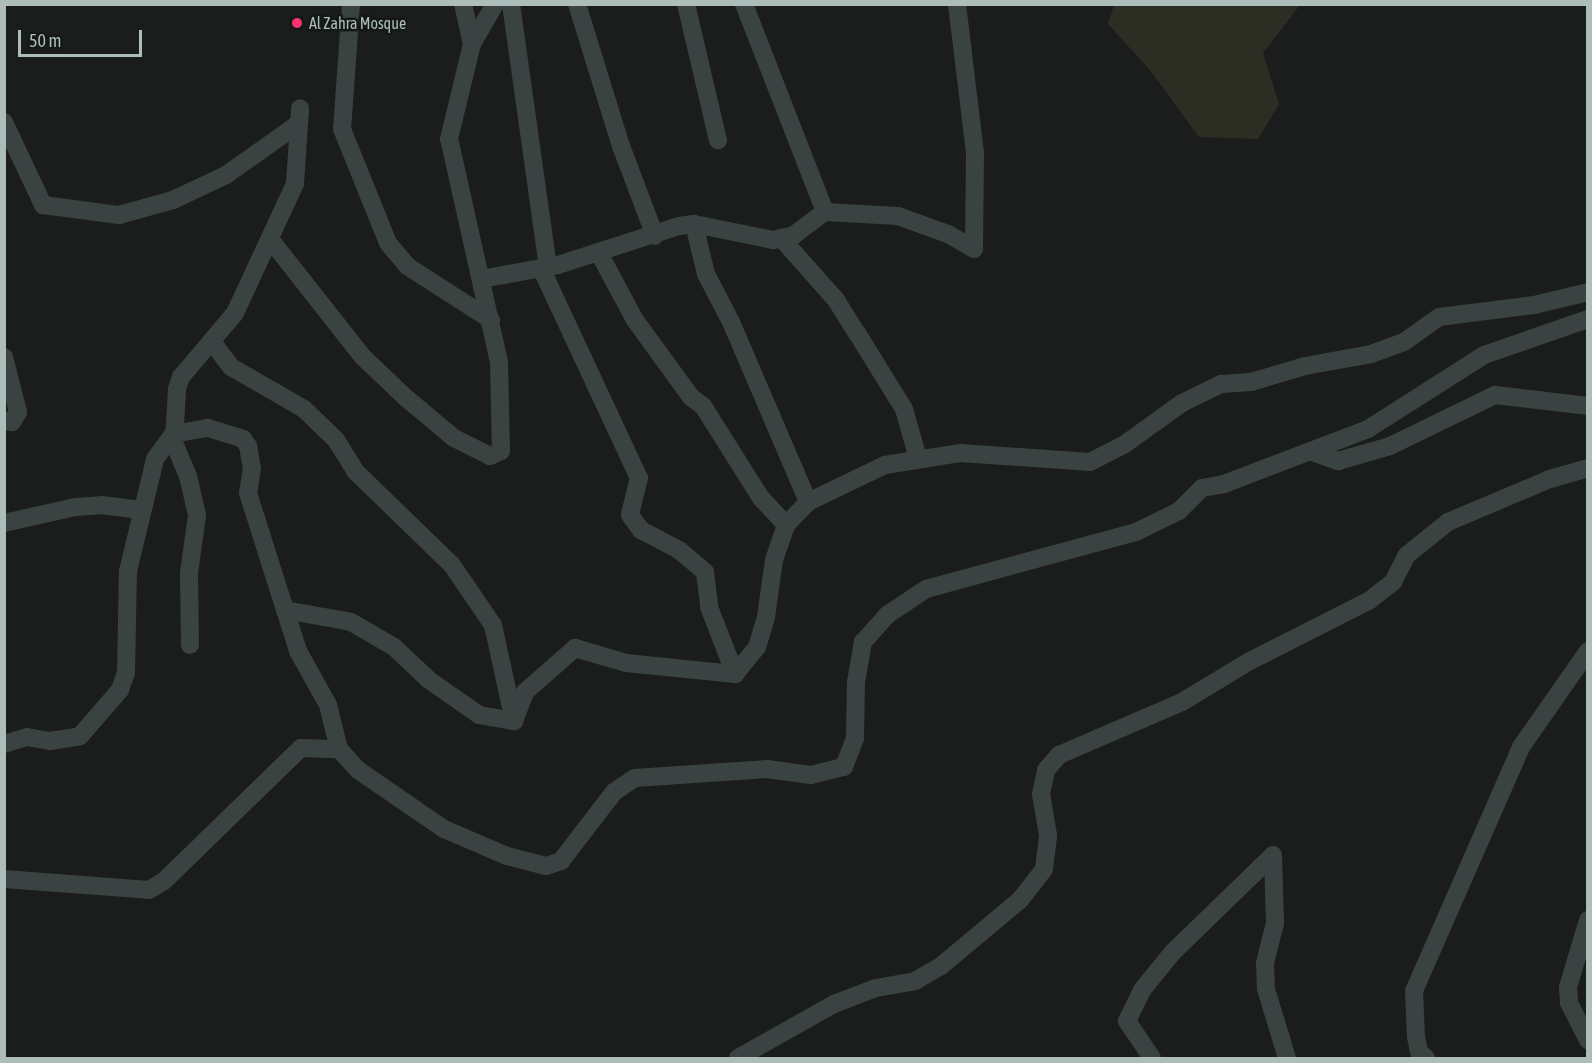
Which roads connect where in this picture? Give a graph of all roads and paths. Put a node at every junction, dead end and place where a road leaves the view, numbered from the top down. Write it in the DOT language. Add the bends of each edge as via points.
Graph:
graph roads {
  1 [pos="351,4"];
  2 [pos="463,4"];
  3 [pos="495,4"];
  4 [pos="511,4"];
  5 [pos="577,4"];
  6 [pos="686,4"];
  7 [pos="744,4"];
  8 [pos="957,4"];
  9 [pos="472,44"];
  10 [pos="4,122"];
  11 [pos="718,141"];
  12 [pos="825,212"];
  13 [pos="694,224"];
  14 [pos="655,236"];
  15 [pos="781,238"];
  16 [pos="270,239"];
  17 [pos="598,253"];
  18 [pos="544,267"];
  19 [pos="481,279"];
  20 [pos="1587,292"];
  21 [pos="1587,319"];
  22 [pos="491,320"];
  23 [pos="213,343"];
  24 [pos="4,357"];
  25 [pos="1587,406"];
  26 [pos="4,421"];
  27 [pos="173,434"];
  28 [pos="1313,452"];
  29 [pos="918,458"];
  30 [pos="1587,468"];
  31 [pos="808,502"];
  32 [pos="141,510"];
  33 [pos="4,523"];
  34 [pos="786,525"];
  35 [pos="285,610"];
  36 [pos="190,645"];
  37 [pos="1587,651"];
  38 [pos="735,674"];
  39 [pos="514,721"];
  40 [pos="4,744"];
  41 [pos="339,749"];
  42 [pos="4,879"];
  43 [pos="1587,920"];
  44 [pos="1585,942"];
  45 [pos="1587,1040"];
  46 [pos="738,1059"];
  47 [pos="1152,1059"];
  48 [pos="1287,1059"];
  49 [pos="1426,1059"];
  1 -- 22 [label="street" via="342,129 388,243 407,266"];
  2 -- 9 [label="street"];
  3 -- 9 [label="street"];
  4 -- 18 [label="street"];
  5 -- 14 [label="street" via="617,136"];
  6 -- 11 [label="street"];
  7 -- 12 [label="street"];
  8 -- 12 [label="street" via="975,153 974,249 948,234 898,216"];
  9 -- 19 [label="street" via="449,139"];
  10 -- 16 [label="street" via="43,205 119,215 173,200 226,175 299,116 295,184"];
  12 -- 15 [label="street" via="794,235"];
  13 -- 14 [label="street"];
  13 -- 15 [label="street" via="747,236"];
  13 -- 31 [label="street" via="706,274 731,322"];
  14 -- 17 [label="street"];
  15 -- 29 [label="street" via="836,300 857,333 904,409"];
  16 -- 22 [label="street" via="363,357 454,438 490,456 501,451 499,362"];
  16 -- 23 [label="street" via="235,313"];
  17 -- 18 [label="street"];
  17 -- 34 [label="street" via="635,320 691,397 709,414 761,498"];
  18 -- 19 [label="street"];
  18 -- 38 [label="street" via="639,478 630,515 641,530 679,550 705,572 709,607"];
  19 -- 22 [label="street"];
  20 -- 29 [label="street" via="1534,305 1438,316 1404,342 1371,354 1305,366 1251,382 1221,384 1182,403 1125,444 1090,462 962,453"];
  21 -- 28 [label="street" via="1484,355 1368,429"];
  23 -- 27 [label="street" via="181,378"];
  23 -- 39 [label="street" via="231,368 304,409 336,441 356,471 452,565 493,625"];
  24 -- 26 [label="street" via="18,412 12,422"];
  25 -- 28 [label="street" via="1495,395 1390,446 1338,461"];
  27 -- 32 [label="street" via="155,459"];
  27 -- 35 [label="street" via="208,428 243,439 248,446 252,468 248,493"];
  27 -- 36 [label="street" via="197,515 189,573"];
  28 -- 41 [label="street" via="1203,488 1179,511 1136,532 1032,557 926,589 887,615 863,642 856,682 855,738 844,766 812,775 767,769 635,778 614,792 561,861 546,866 507,856 444,829 358,770"];
  29 -- 31 [label="street" via="885,465"];
  30 -- 46 [label="street" via="1550,479 1448,522 1407,555 1393,582 1370,600 1248,662 1182,702 1059,755 1046,770 1041,794 1048,835 1044,869 1020,900 923,976 834,1004"];
  31 -- 34 [label="street"];
  32 -- 33 [label="street" via="84,507"];
  32 -- 40 [label="street" via="128,571 126,673 120,690 80,736 50,741 27,737"];
  34 -- 38 [label="street" via="774,560 766,617 757,647"];
  35 -- 39 [label="street" via="351,621 394,647 429,680 479,715"];
  35 -- 41 [label="street" via="298,651 328,705"];
  37 -- 49 [label="street" via="1521,747 1414,991 1416,1037 1419,1052"];
  38 -- 39 [label="street" via="626,663 575,648 525,692"];
  41 -- 42 [label="street" via="301,748 180,866 149,890"];
  43 -- 44 [label="street"];
  44 -- 45 [label="street" via="1568,987 1569,1003"];
  47 -- 48 [label="street" via="1127,1021 1142,990 1173,952 1273,855 1275,923 1265,963 1266,989"];
}
